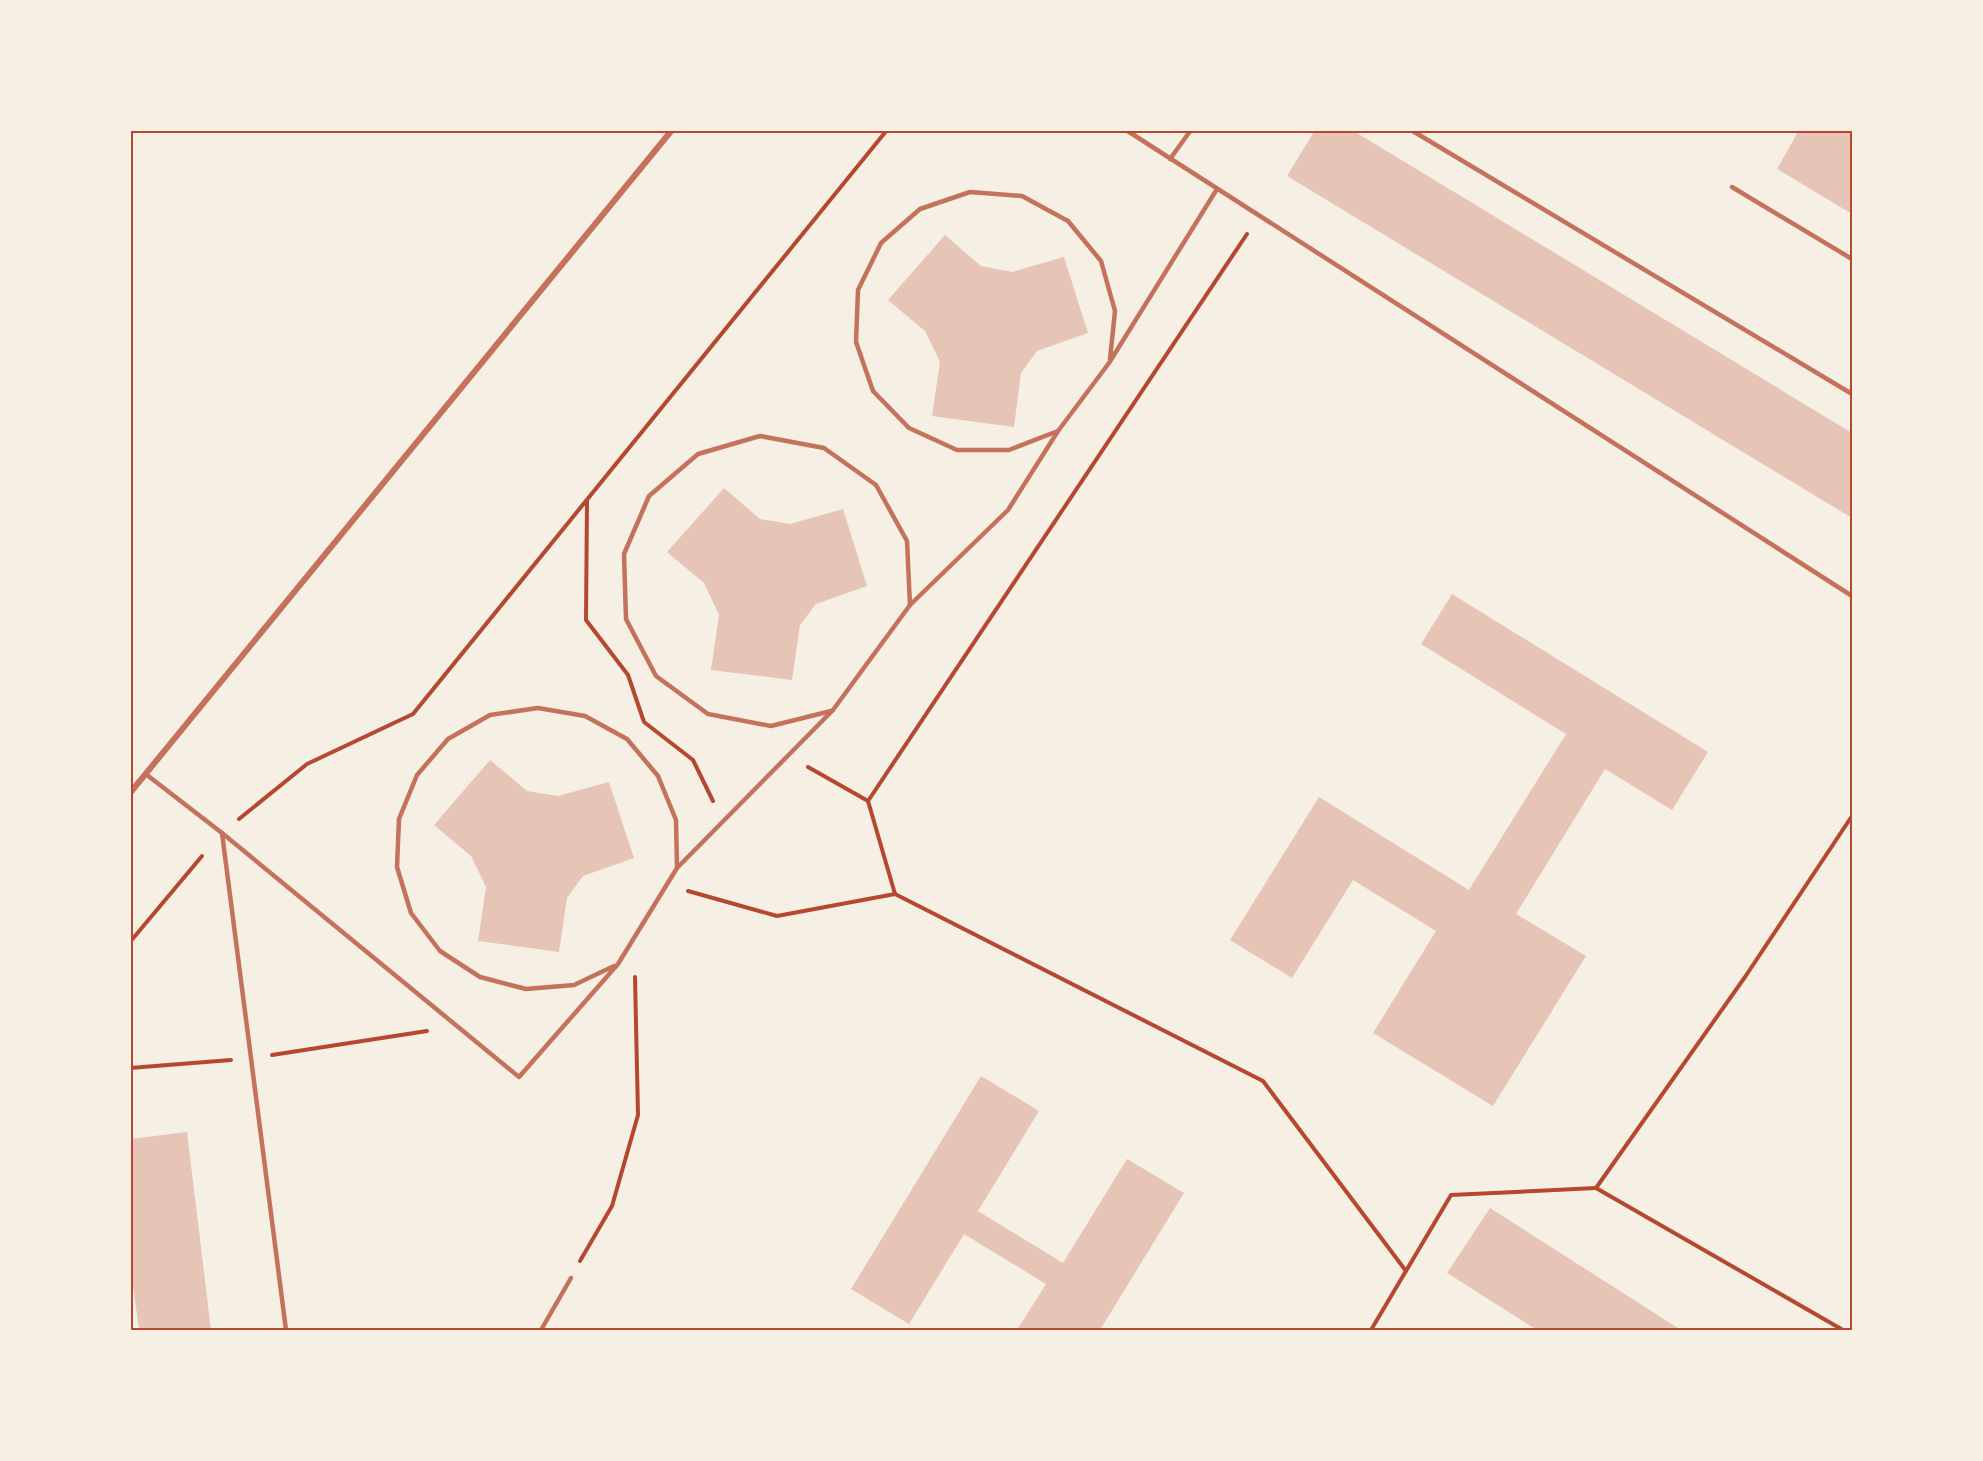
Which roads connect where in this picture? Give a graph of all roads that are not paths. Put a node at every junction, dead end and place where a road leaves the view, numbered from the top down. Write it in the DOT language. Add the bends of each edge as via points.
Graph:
graph roads {
  1 [pos="672,130"];
  2 [pos="1126,130"];
  3 [pos="1191,130"];
  4 [pos="1411,130"];
  5 [pos="1170,159"];
  6 [pos="1732,187"];
  7 [pos="1217,189"];
  8 [pos="1852,259"];
  9 [pos="1109,363"];
  10 [pos="1852,394"];
  11 [pos="1058,431"];
  12 [pos="1852,596"];
  13 [pos="910,605"];
  14 [pos="833,710"];
  15 [pos="147,775"];
  16 [pos="130,794"];
  17 [pos="222,834"];
  18 [pos="677,868"];
  19 [pos="618,964"];
  20 [pos="571,1278"];
  21 [pos="286,1330"];
  22 [pos="541,1330"];
  1 -- 15 [label="street"];
  2 -- 5 [label="lane"];
  3 -- 5 [label="lane"];
  4 -- 10 [label="lane"];
  5 -- 7 [label="lane"];
  6 -- 8 [label="lane"];
  7 -- 9 [label="lane"];
  7 -- 12 [label="lane"];
  9 -- 11 [label="lane"];
  9 -- 11 [label="lane" via="1115,311 1101,261 1068,221 1022,196 970,192 920,208 881,243 858,290 856,342 873,391 909,428 957,450 1009,450"];
  11 -- 13 [label="lane" via="1008,510"];
  13 -- 14 [label="lane"];
  13 -- 14 [label="lane" via="907,541 876,485 824,448 760,436 698,454 650,496 624,554 626,619 656,675 708,714 771,726"];
  14 -- 18 [label="lane"];
  15 -- 16 [label="street"];
  15 -- 17 [label="lane"];
  17 -- 19 [label="lane" via="519,1077"];
  17 -- 21 [label="lane"];
  18 -- 19 [label="lane"];
  18 -- 19 [label="lane" via="676,820 658,776 627,740 585,716 538,708 490,715 448,739 417,775 399,819 397,867 411,913 440,951 480,977 526,989 574,985"];
  20 -- 22 [label="lane"];
}
